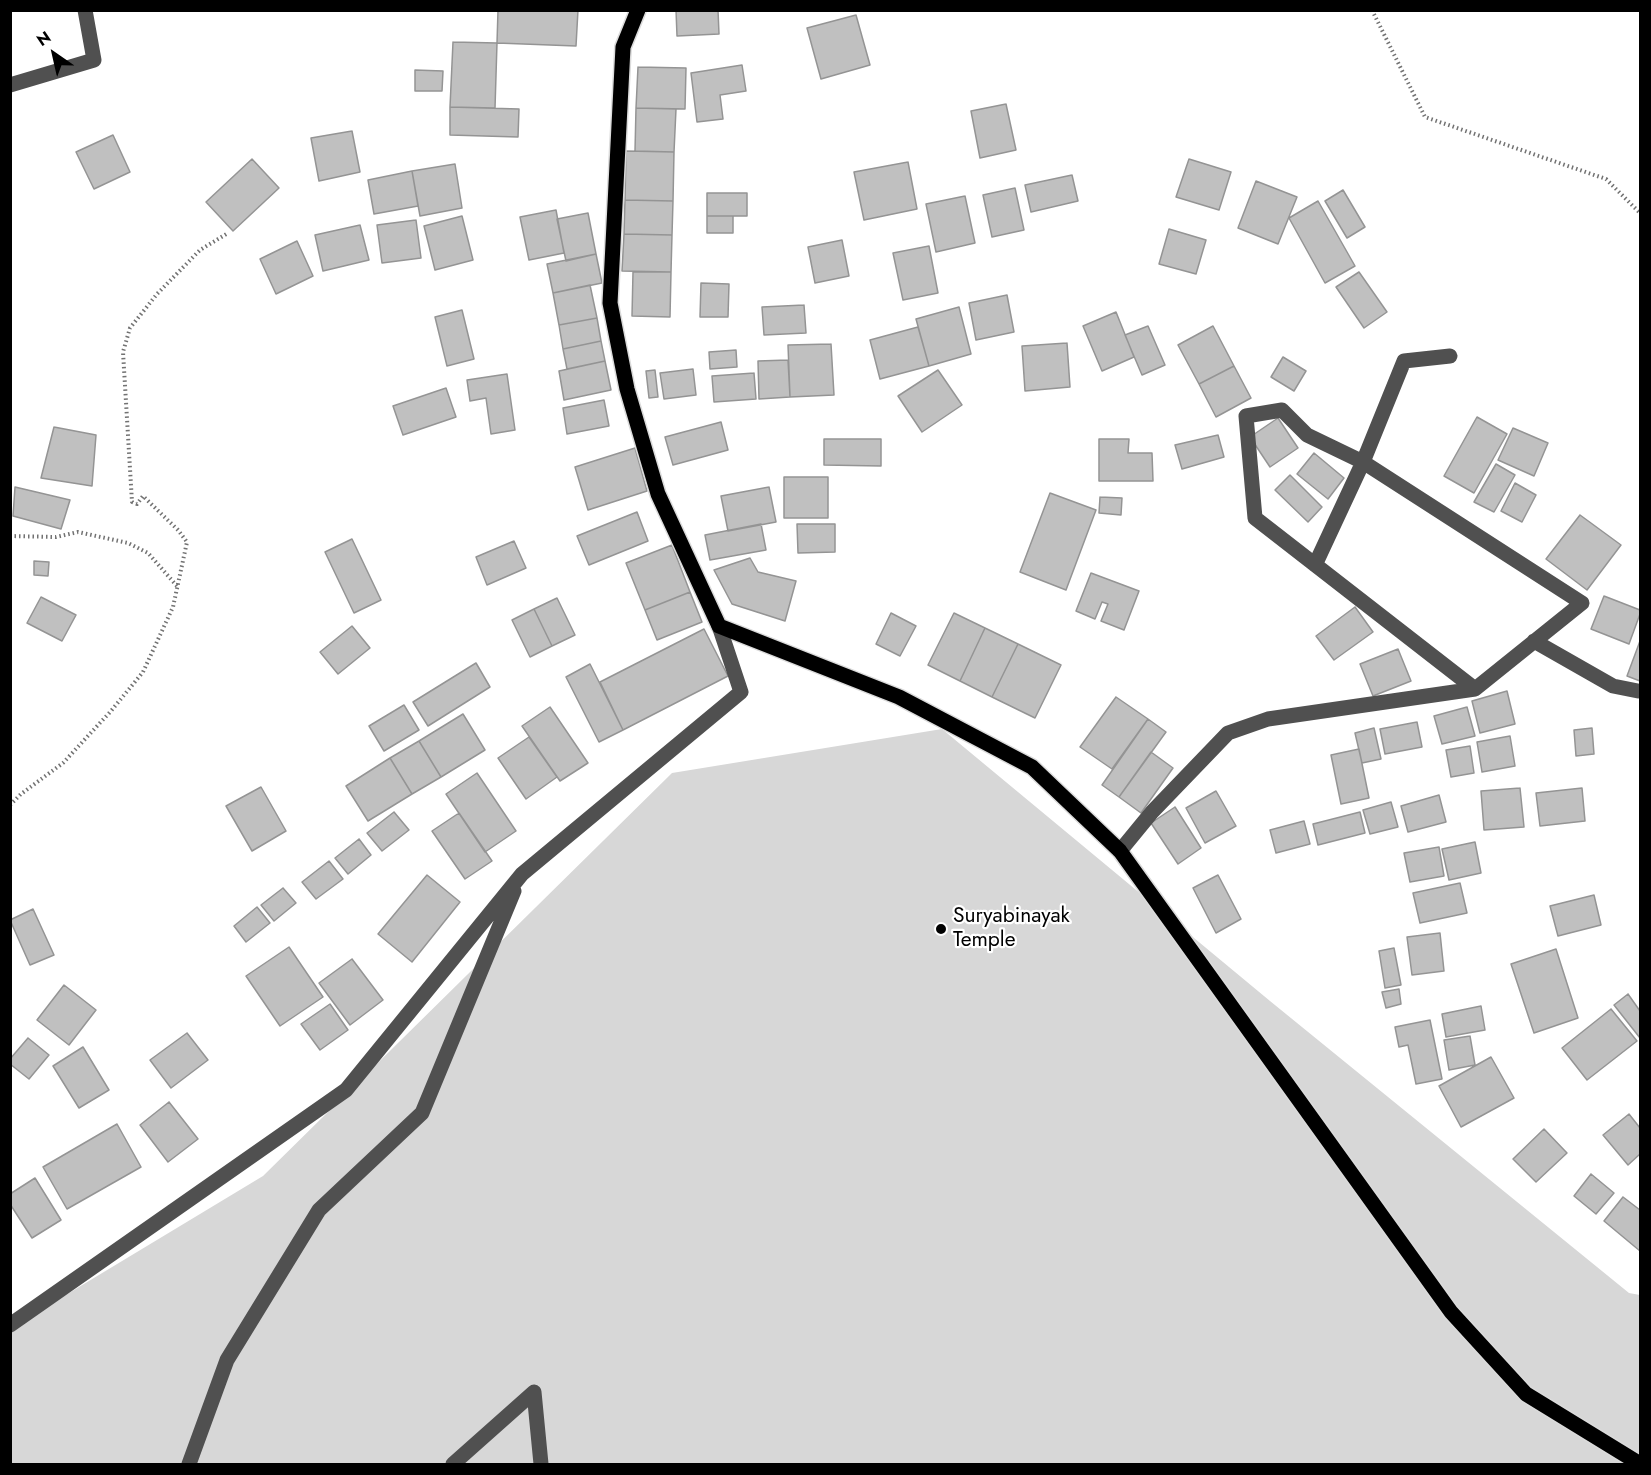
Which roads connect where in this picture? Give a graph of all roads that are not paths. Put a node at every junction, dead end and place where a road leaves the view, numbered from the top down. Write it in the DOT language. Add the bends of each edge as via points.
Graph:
graph roads {
  1 [pos="86,10"];
  2 [pos="638,10"];
  3 [pos="10,85"];
  4 [pos="1450,356"];
  5 [pos="1363,462"];
  6 [pos="1315,565"];
  7 [pos="719,626"];
  8 [pos="1534,641"];
  9 [pos="1475,689"];
  10 [pos="1638,691"];
  11 [pos="1120,850"];
  12 [pos="522,874"];
  13 [pos="10,1325"];
  14 [pos="189,1464"];
  15 [pos="453,1464"];
  16 [pos="542,1464"];
  17 [pos="1641,1464"];
  1 -- 3 [label="street" via="94,60"];
  2 -- 7 [label="main road" via="623,47 610,303 627,389 658,494"];
  4 -- 5 [label="street" via="1404,361"];
  5 -- 6 [label="street"];
  5 -- 6 [label="street" via="1307,435 1282,410 1246,416 1255,518"];
  5 -- 8 [label="street" via="1582,603"];
  6 -- 9 [label="street"];
  7 -- 11 [label="main road" via="899,698 1032,767"];
  7 -- 12 [label="street" via="741,692"];
  8 -- 9 [label="street"];
  8 -- 10 [label="street" via="1613,686"];
  9 -- 11 [label="street" via="1268,719 1228,733"];
  11 -- 17 [label="main road" via="1451,1312 1526,1394"];
  12 -- 13 [label="street" via="346,1090"];
  12 -- 14 [label="street" via="422,1113 319,1210 227,1360"];
  15 -- 16 [label="street" via="534,1392"];
}
